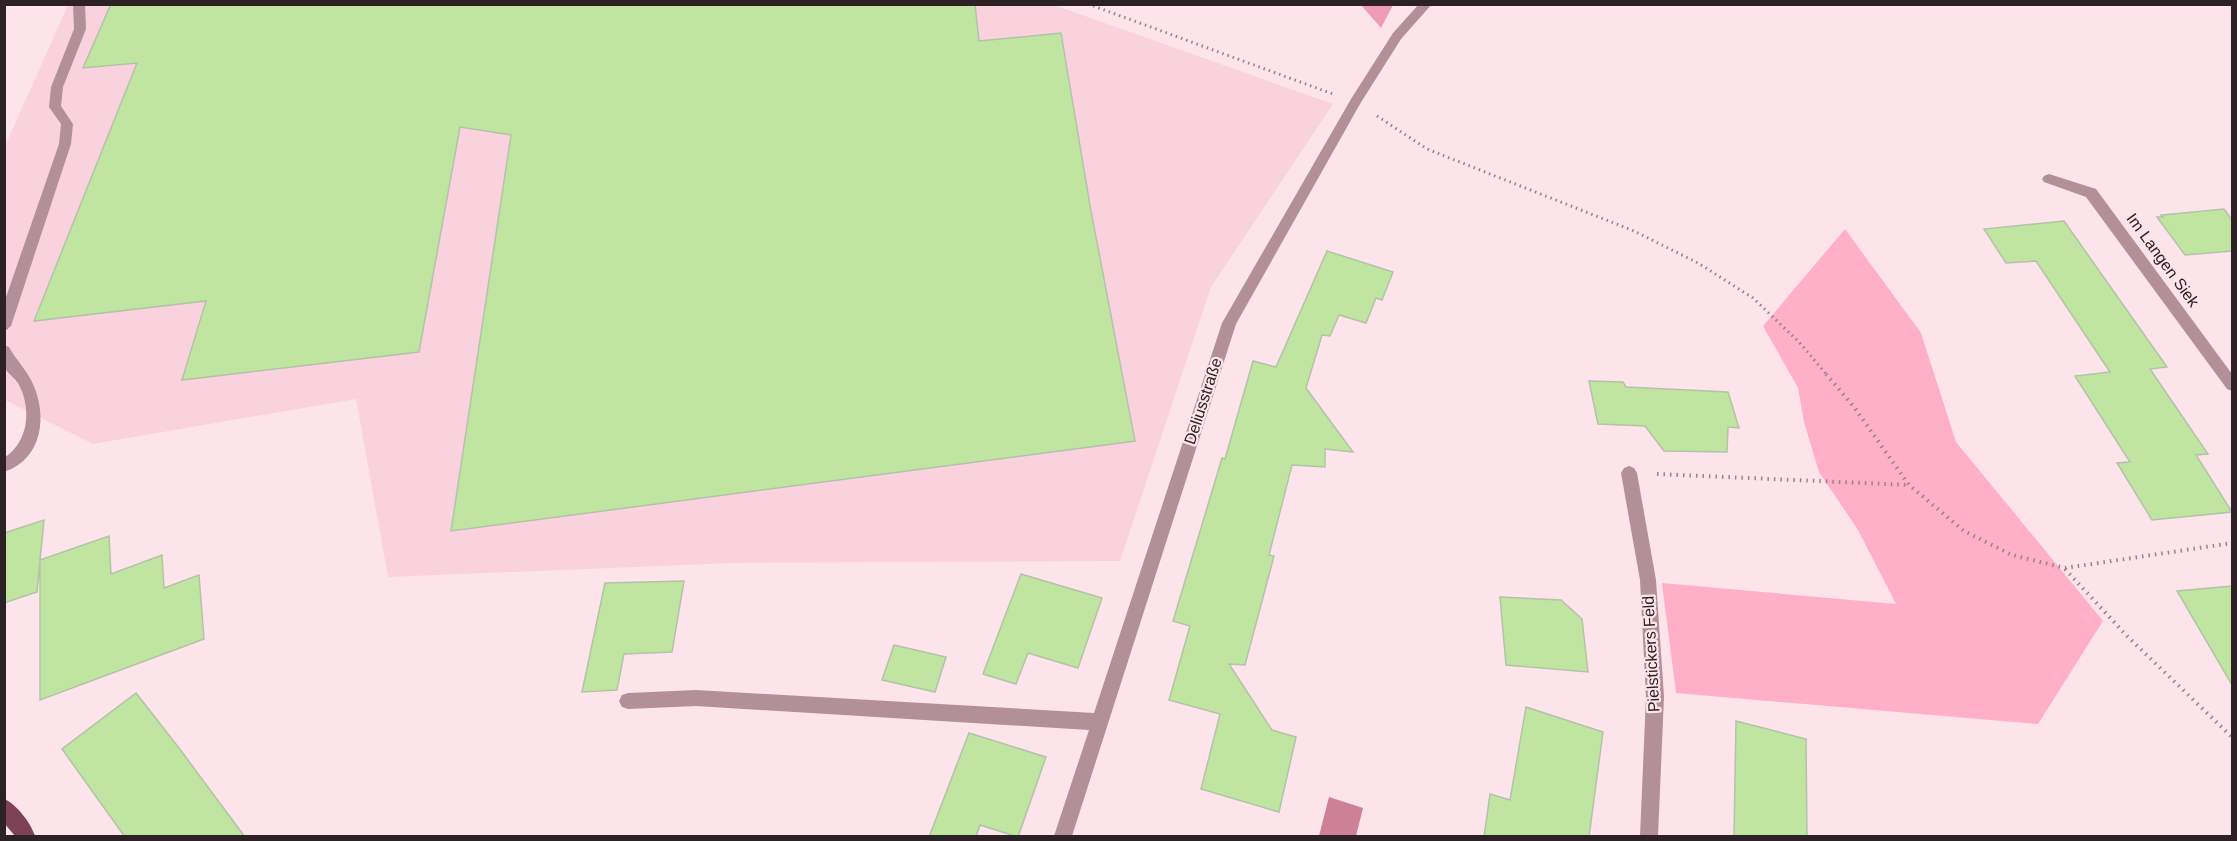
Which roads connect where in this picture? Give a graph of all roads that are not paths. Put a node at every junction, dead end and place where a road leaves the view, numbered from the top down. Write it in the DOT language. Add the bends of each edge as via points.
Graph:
graph roads {
  1 [pos="79,4"];
  2 [pos="1426,4"];
  3 [pos="2049,179"];
  4 [pos="4,326"];
  5 [pos="4,351"];
  6 [pos="2232,385"];
  7 [pos="4,466"];
  8 [pos="1629,473"];
  9 [pos="628,701"];
  10 [pos="1100,723"];
  11 [pos="4,808"];
  12 [pos="26,837"];
  13 [pos="1064,837"];
  14 [pos="1649,837"];
  1 -- 4 [label="street" via="80,29 57,87 56,107 67,124 65,144"];
  2 -- 10 [label="street, Deliusstraße" via="1397,36 1354,102 1229,323"];
  3 -- 6 [label="street, Im Langen Siek" via="2091,193"];
  5 -- 7 [label="street" via="22,377 32,401 32,438 21,455"];
  8 -- 14 [label="street, Pielstickers Feld" via="1648,580 1655,696"];
  9 -- 10 [label="street" via="696,698"];
  10 -- 13 [label="street, Deliusstraße"];
  11 -- 12 [label="main road"];
}
